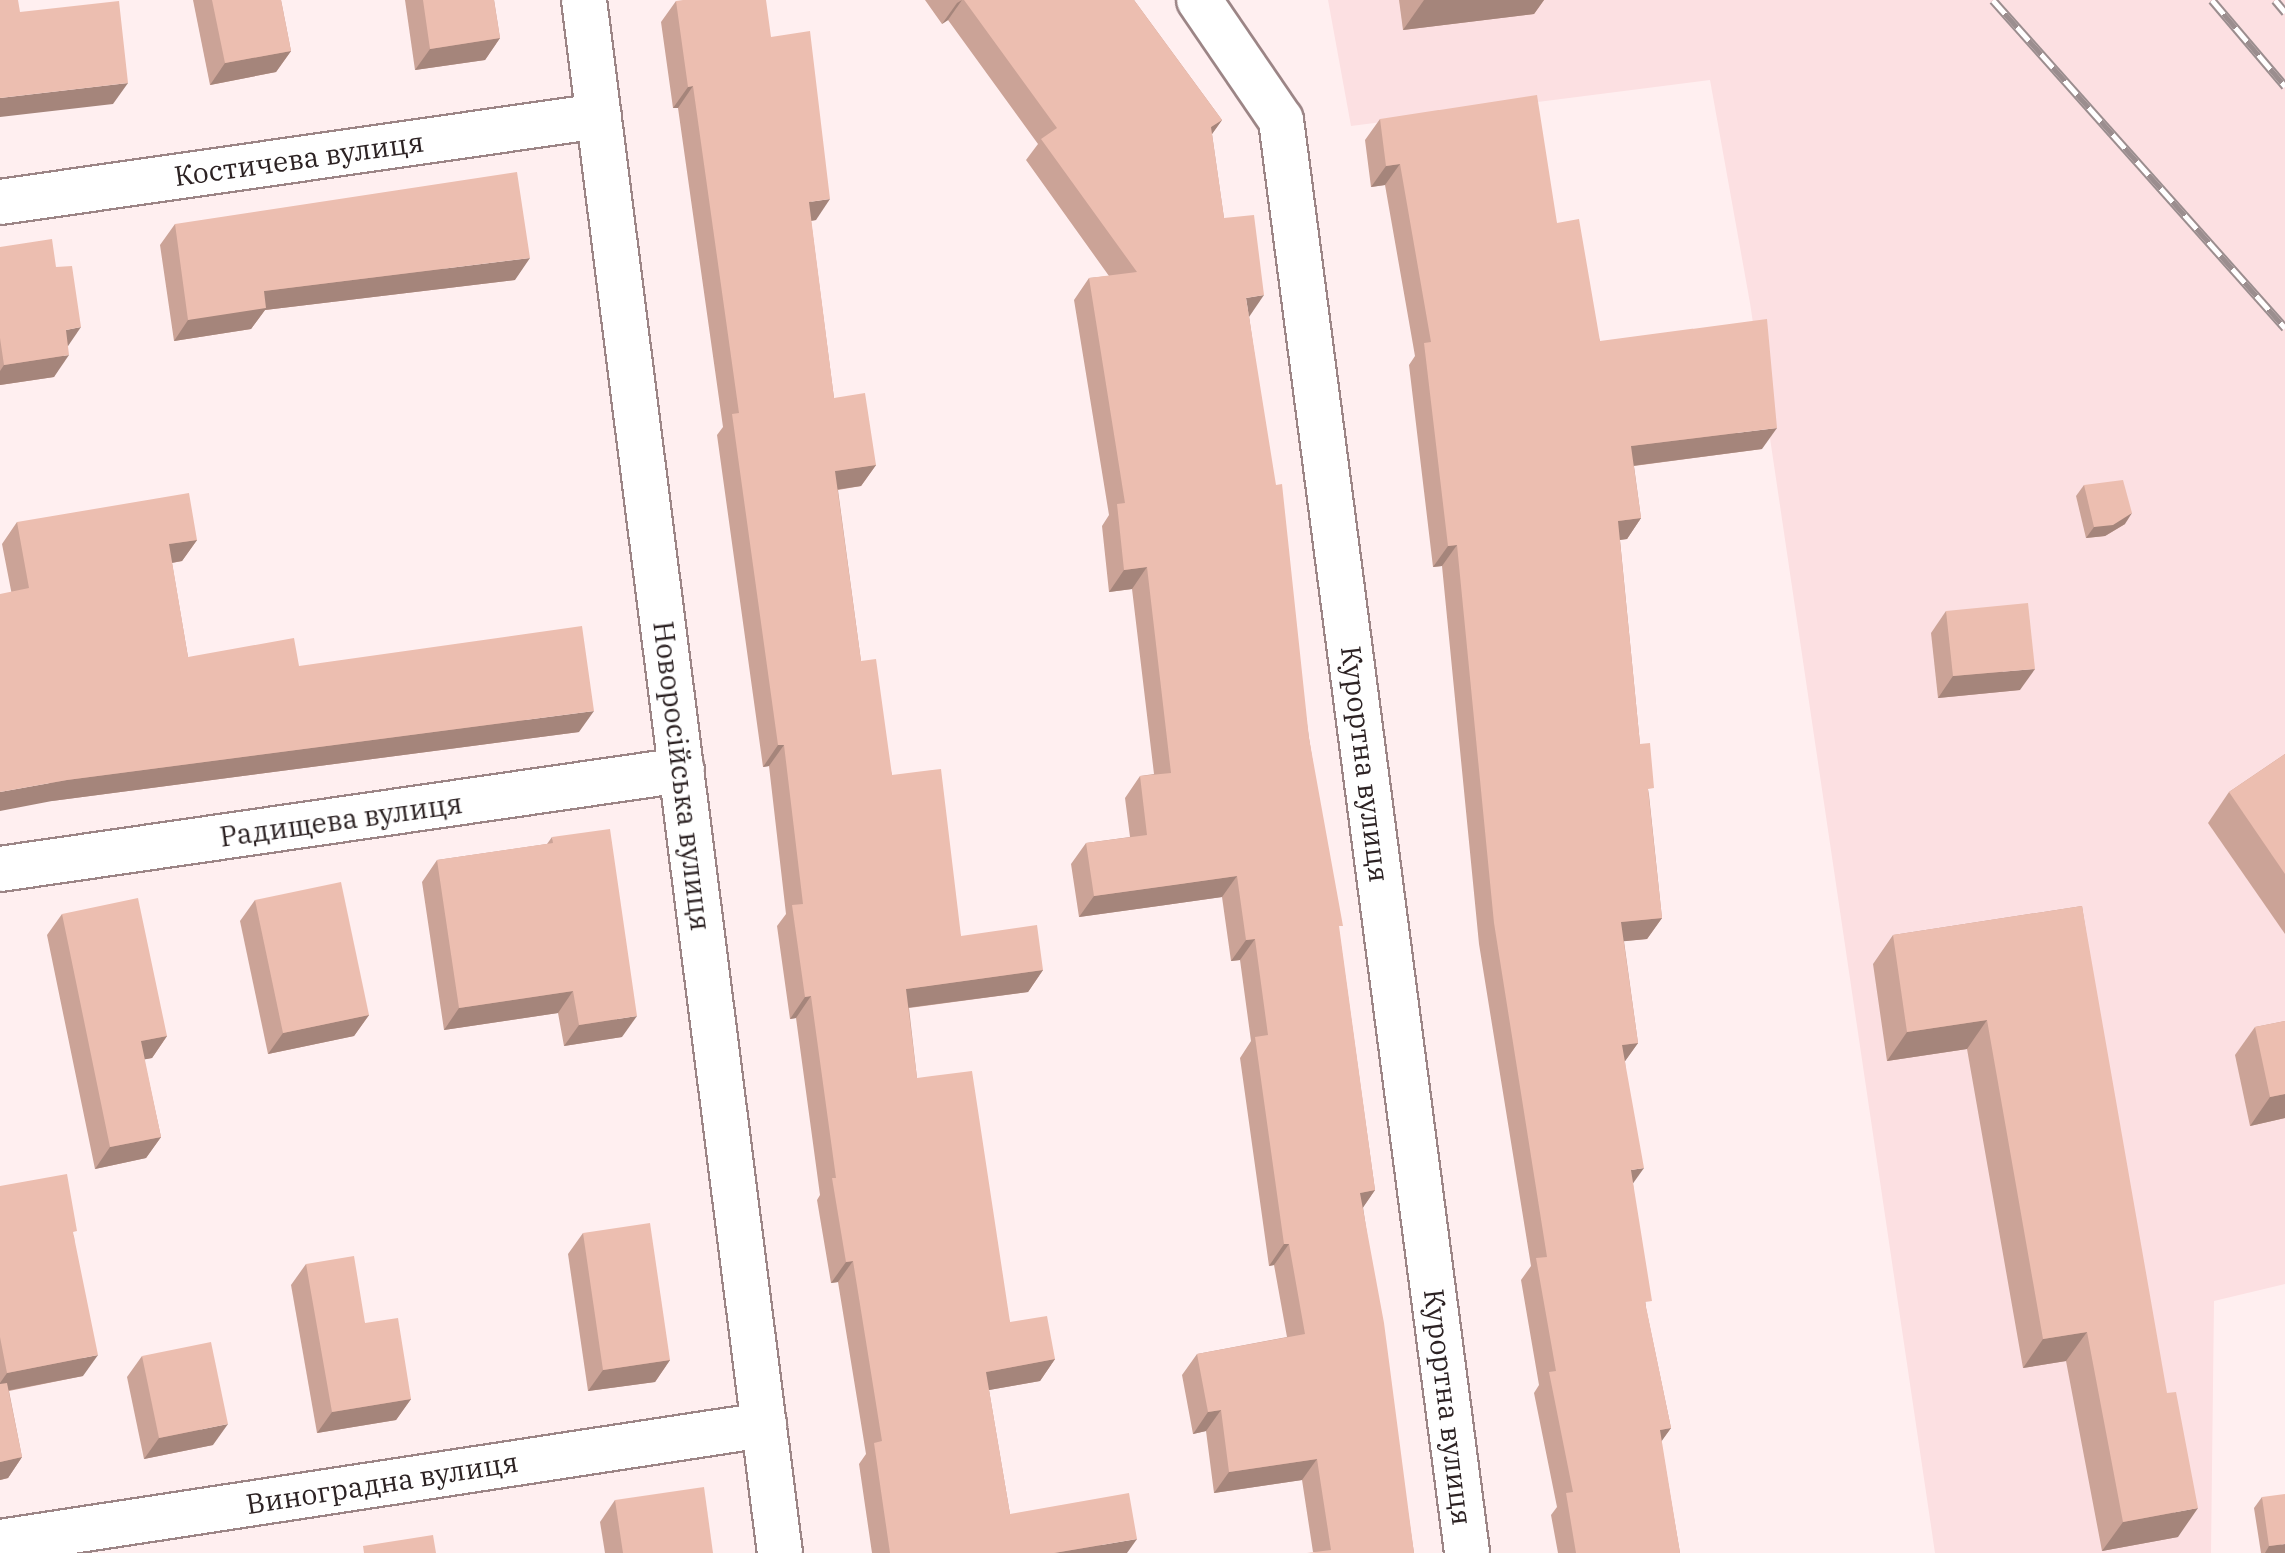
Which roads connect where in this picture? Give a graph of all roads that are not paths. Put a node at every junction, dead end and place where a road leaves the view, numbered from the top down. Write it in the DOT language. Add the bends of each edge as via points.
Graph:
graph roads {
  1 [pos="584,0"];
  2 [pos="1199,0"];
  3 [pos="599,116"];
  4 [pos="0,202"];
  5 [pos="682,770"];
  6 [pos="0,869"];
  7 [pos="764,1425"];
  8 [pos="0,1542"];
  9 [pos="780,1553"];
  10 [pos="1467,1553"];
  1 -- 3 [label="street, Новоросійська вулиця"];
  2 -- 10 [label="street, Курортна вулиця" via="1281,120"];
  3 -- 4 [label="street, Костичева вулиця"];
  3 -- 5 [label="street, Новоросійська вулиця"];
  5 -- 6 [label="street, Радищева вулиця"];
  5 -- 7 [label="street, Новоросійська вулиця"];
  7 -- 8 [label="street, Виноградна вулиця"];
  7 -- 9 [label="street, Новоросійська вулиця"];
}
